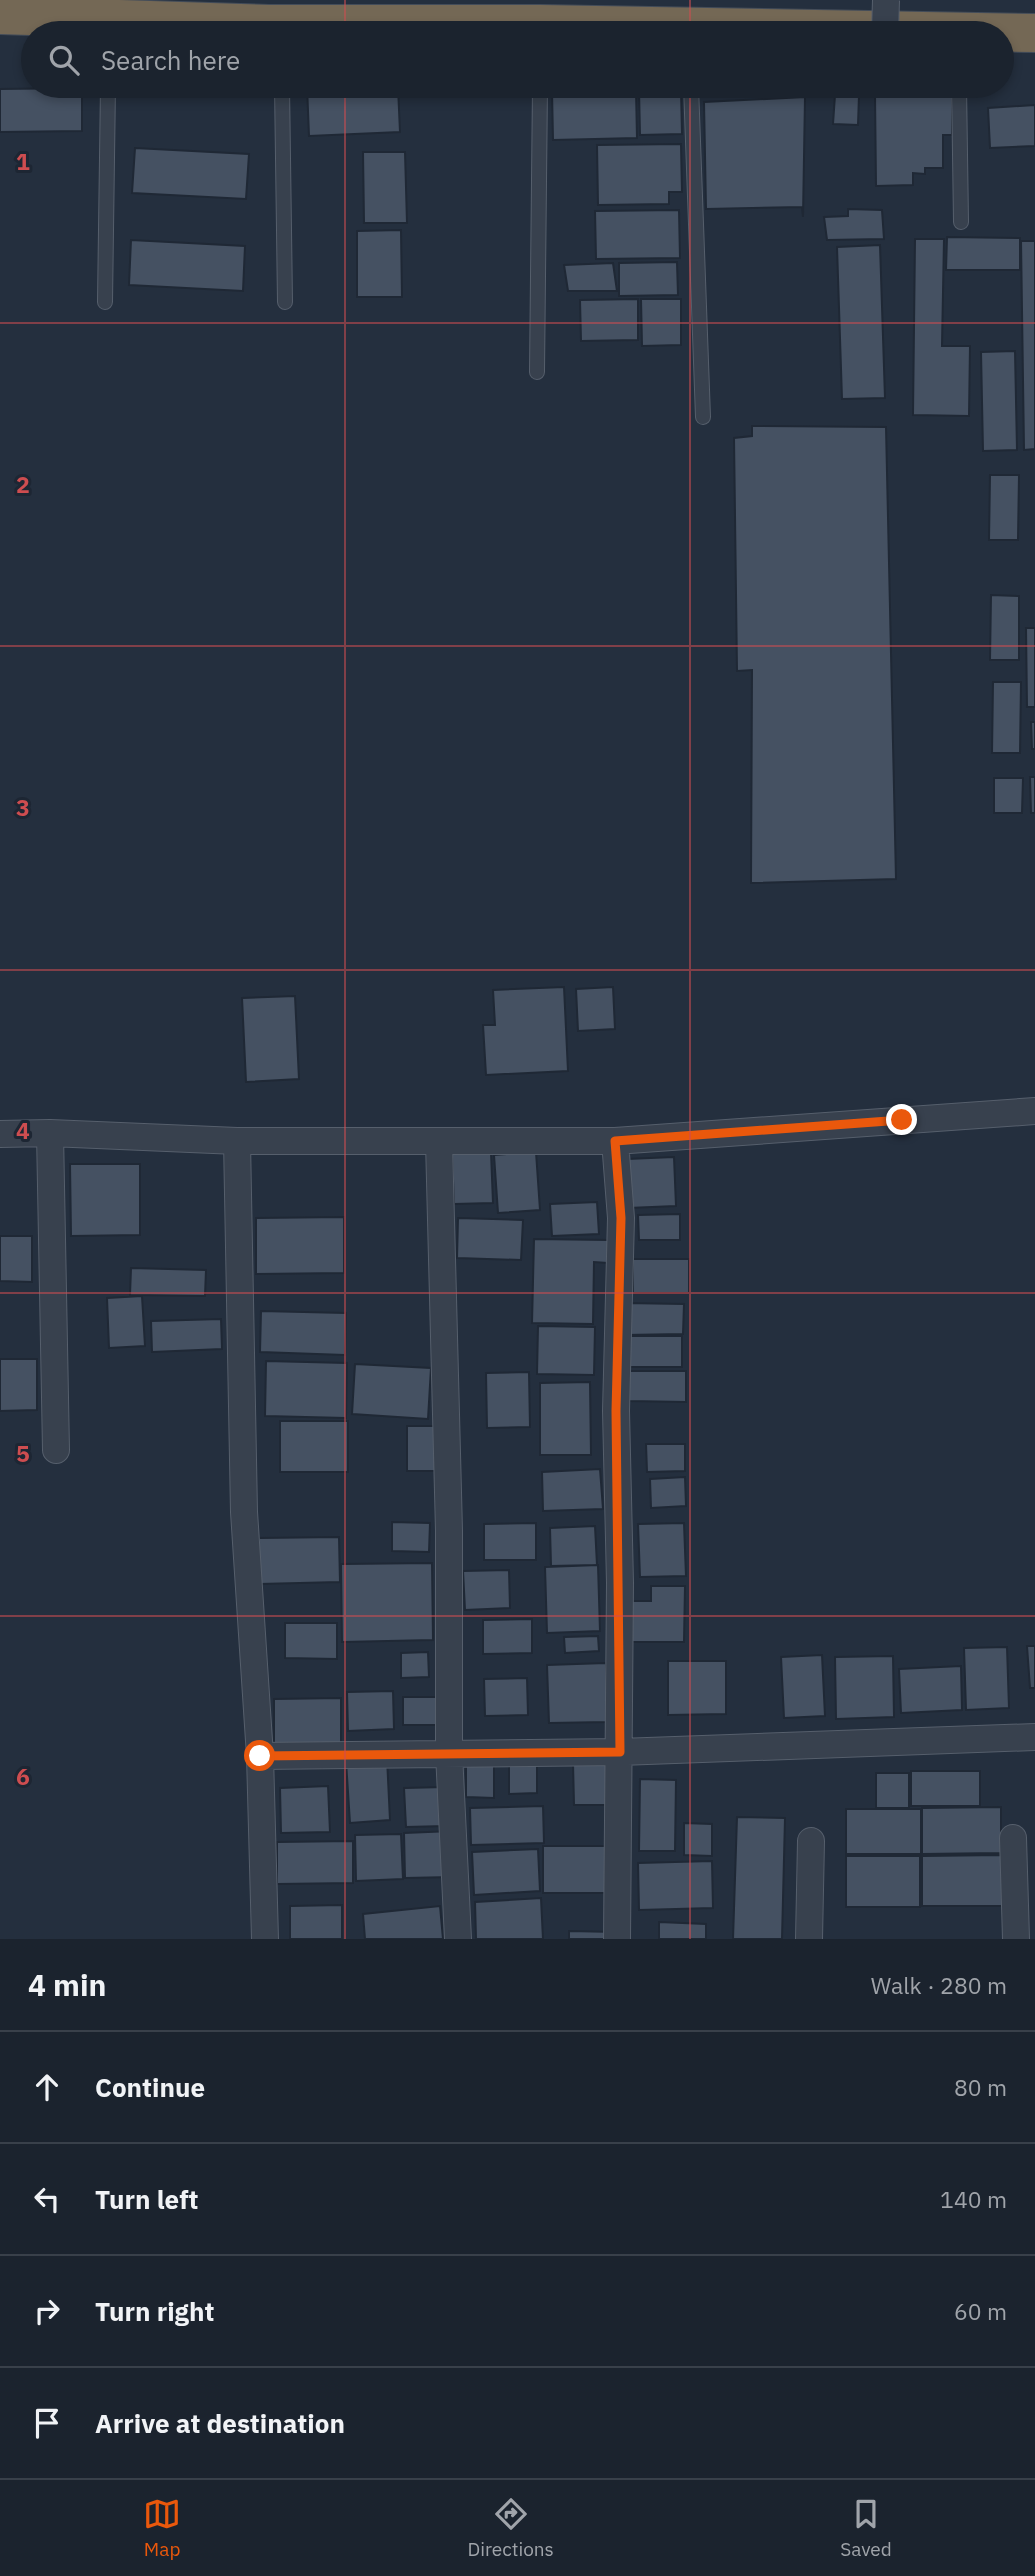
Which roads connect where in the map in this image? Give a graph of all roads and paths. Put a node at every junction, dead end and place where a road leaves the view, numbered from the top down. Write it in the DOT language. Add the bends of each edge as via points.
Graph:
graph roads {
  1 [pos="886,0"];
  2 [pos="0,15"];
  3 [pos="59,21"];
  4 [pos="885,21"];
  5 [pos="1014,33"];
  6 [pos="1035,33"];
  7 [pos="108,98"];
  8 [pos="282,98"];
  9 [pos="540,98"];
  10 [pos="691,98"];
  11 [pos="960,98"];
  12 [pos="961,222"];
  13 [pos="105,302"];
  14 [pos="285,302"];
  15 [pos="537,372"];
  16 [pos="703,417"];
  17 [pos="1035,1111"];
  18 [pos="50,1133"];
  19 [pos="0,1134"];
  20 [pos="237,1141"];
  21 [pos="615,1141"];
  22 [pos="439,1142"];
  23 [pos="56,1450"];
  24 [pos="1035,1737"];
  25 [pos="620,1752"];
  26 [pos="449,1753"];
  27 [pos="260,1756"];
  28 [pos="1013,1838"];
  29 [pos="811,1841"];
  30 [pos="265,1939"];
  31 [pos="458,1939"];
  32 [pos="617,1939"];
  33 [pos="809,1939"];
  34 [pos="1016,1939"];
  1 -- 4 [label="street, bridge"];
  2 -- 3 [label="highway"];
  5 -- 6 [label="highway"];
  7 -- 13 [label="lane"];
  8 -- 14 [label="lane"];
  9 -- 15 [label="lane"];
  10 -- 16 [label="lane"];
  11 -- 12 [label="lane"];
  17 -- 21 [label="street"];
  18 -- 19 [label="street"];
  18 -- 20 [label="street"];
  18 -- 23 [label="street"];
  20 -- 22 [label="street"];
  20 -- 27 [label="street" via="244,1512"];
  21 -- 22 [label="street"];
  21 -- 25 [label="street" via="621,1218 616,1411"];
  22 -- 26 [label="street" via="449,1531"];
  24 -- 25 [label="street"];
  25 -- 26 [label="street"];
  25 -- 32 [label="street"];
  26 -- 27 [label="street"];
  26 -- 31 [label="street"];
  27 -- 30 [label="street"];
  28 -- 34 [label="street"];
  29 -- 33 [label="street"];
}
